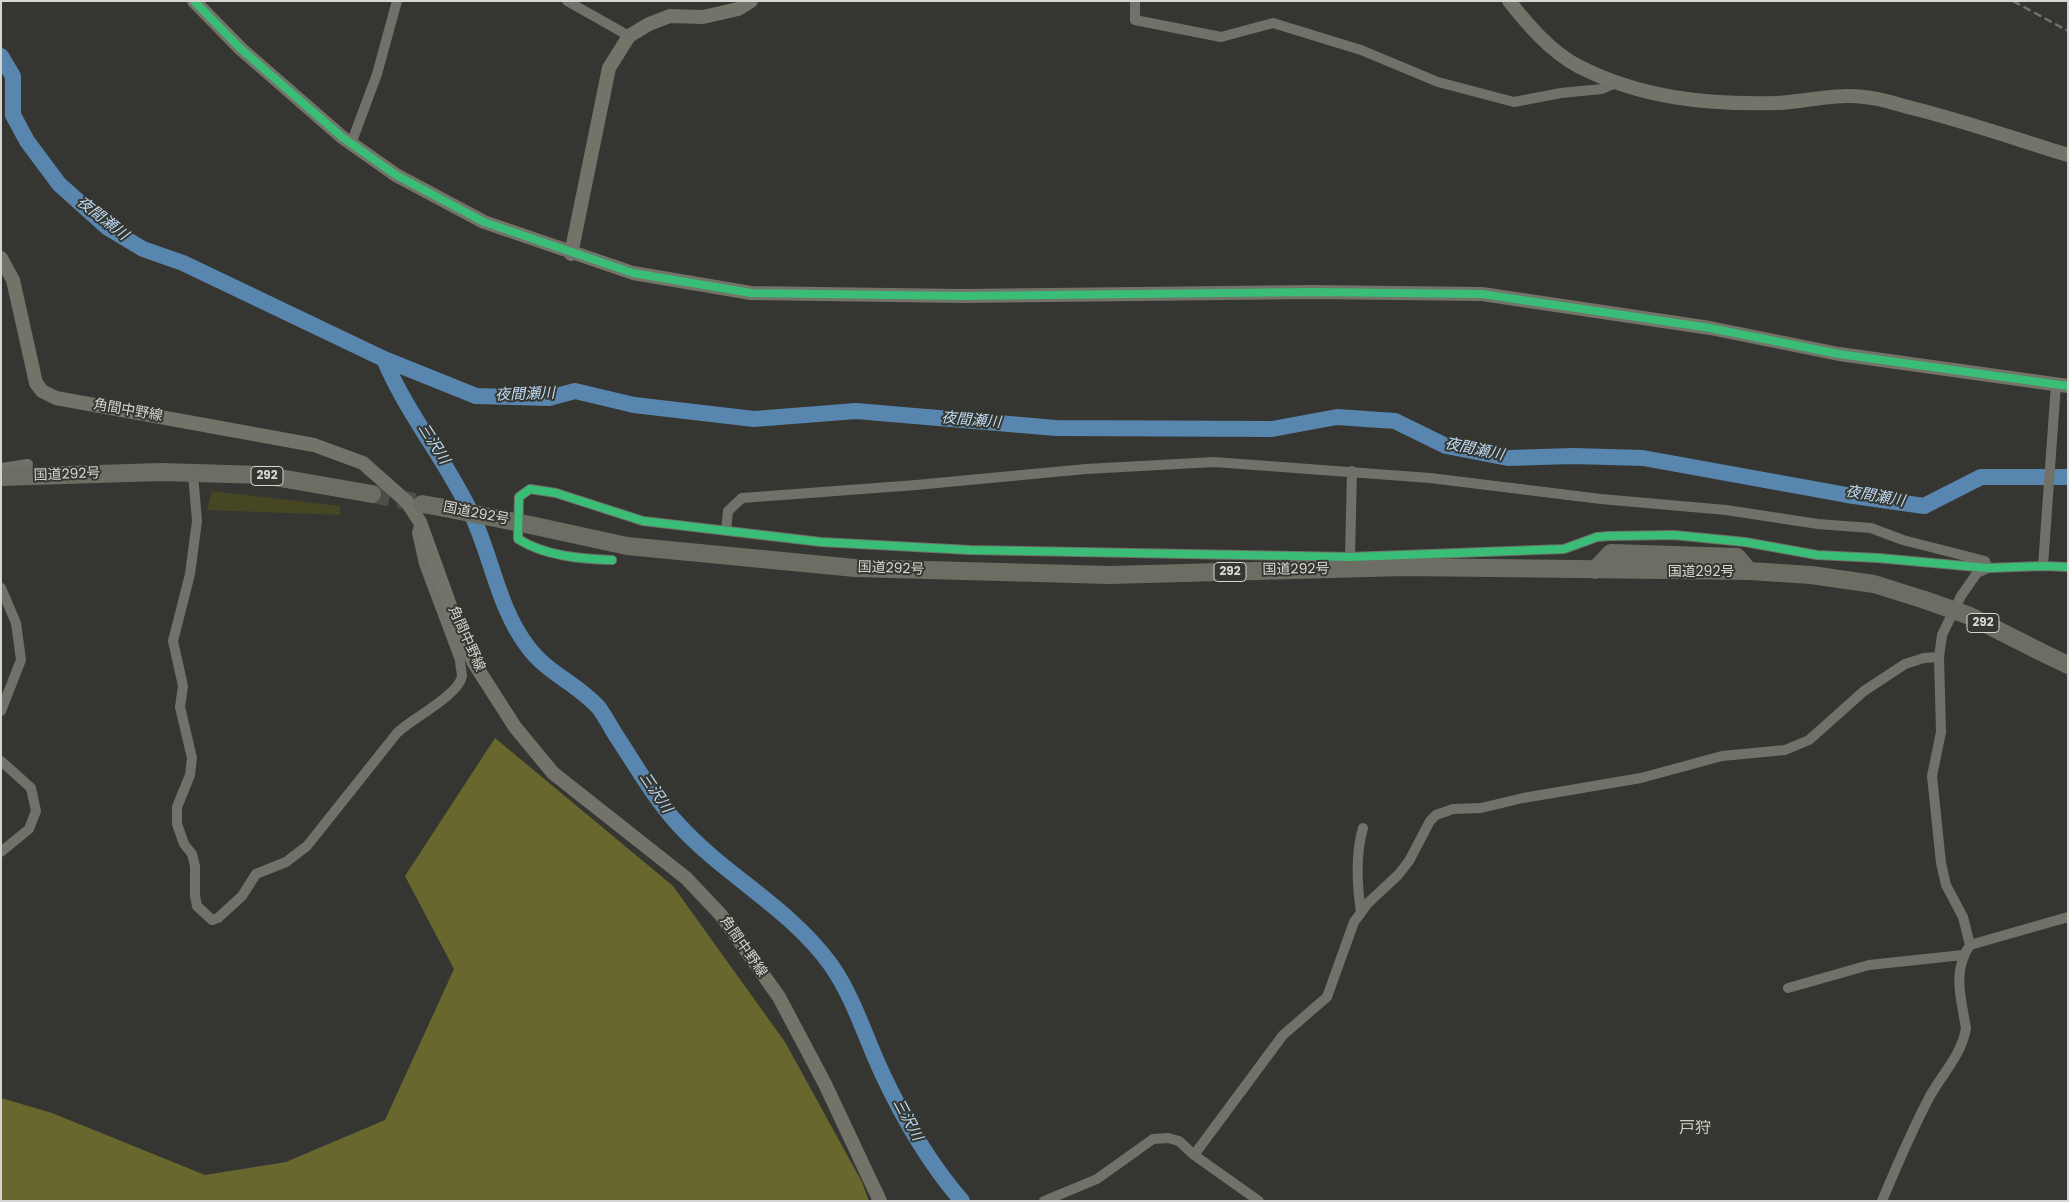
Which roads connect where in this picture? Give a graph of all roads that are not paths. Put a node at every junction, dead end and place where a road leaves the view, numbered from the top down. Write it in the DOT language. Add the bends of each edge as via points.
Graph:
graph roads {
  1 [pos="194,1"];
  2 [pos="397,1"];
  3 [pos="567,1"];
  4 [pos="751,1"];
  5 [pos="1134,1"];
  6 [pos="1509,1"];
  7 [pos="629,36"];
  8 [pos="1616,83"];
  9 [pos="351,144"];
  10 [pos="2068,155"];
  11 [pos="571,254"];
  12 [pos="1,258"];
  13 [pos="2062,385"];
  14 [pos="28,464"];
  15 [pos="1,468"];
  16 [pos="1352,471"];
  17 [pos="194,474"];
  18 [pos="52,475"];
  19 [pos="1,477"];
  20 [pos="1,487"];
  21 [pos="372,494"];
  22 [pos="422,504"];
  23 [pos="420,522"];
  24 [pos="726,531"];
  25 [pos="1350,557"];
  26 [pos="612,560"];
  27 [pos="2043,562"];
  28 [pos="2068,567"];
  29 [pos="1988,568"];
  30 [pos="1,588"];
  31 [pos="1939,657"];
  32 [pos="2068,665"];
  33 [pos="1,711"];
  34 [pos="1,761"];
  35 [pos="1363,828"];
  36 [pos="1,852"];
  37 [pos="1361,912"];
  38 [pos="2068,917"];
  39 [pos="1970,945"];
  40 [pos="1963,955"];
  41 [pos="1788,988"];
  42 [pos="1194,1155"];
  43 [pos="1049,1200"];
  44 [pos="880,1201"];
  45 [pos="1259,1201"];
  46 [pos="1882,1201"];
  1 -- 9 [label="street" via="241,49"];
  2 -- 9 [label="street" via="377,74"];
  3 -- 7 [label="street"];
  4 -- 7 [label="street" via="738,9 703,17 670,16"];
  5 -- 8 [label="street" via="1135,20 1221,37 1273,23 1361,50 1438,82 1514,102"];
  6 -- 8 [label="street" via="1558,52 1577,66"];
  7 -- 11 [label="street" via="609,68"];
  8 -- 10 [label="street" via="1660,95 1711,102 1779,103 1846,95 1867,97 1933,113"];
  9 -- 11 [label="street" via="396,175 484,222"];
  11 -- 13 [label="street" via="633,274 751,293 961,296 1312,292 1482,294 1710,328 1839,354"];
  12 -- 23 [label="street, 角間中野線" via="14,280 36,383 42,391 56,398 314,445 363,463 407,502"];
  13 -- 27 [label="street" via="2055,406"];
  14 -- 15 [label="street"];
  16 -- 24 [label="street" via="1214,462 1086,469 742,498 728,511"];
  16 -- 25 [label="street"];
  16 -- 29 [label="street" via="1871,528 1903,540 1985,561"];
  17 -- 18 [label="highway, 国道292号 / 292"];
  17 -- 21 [label="highway, 国道292号 / 292" via="263,475"];
  17 -- 23 [label="street" via="197,521 190,574 173,641 183,686 180,707 192,758 190,775 177,807 177,824 195,866 197,906 212,920 242,896 256,874 286,862 307,846 396,733 455,690 462,677 460,660 424,564 417,532"];
  18 -- 19 [label="highway, 国道292号 / 292"];
  18 -- 20 [label="highway, 292"];
  22 -- 32 [label="highway, 国道292号 / 292, bridge" via="627,546 855,568 1110,575 1405,567 1811,575 1874,584 1925,600 1970,616"];
  23 -- 44 [label="street, 角間中野線" via="474,663 515,727 553,773 686,878 721,915 779,997 825,1084"];
  24 -- 25 [label="street" via="821,542 970,550"];
  24 -- 26 [label="street" via="643,522 556,493 530,489 519,497 518,539 531,547 579,558"];
  25 -- 29 [label="street" via="1564,549 1609,536 1674,535 1745,542 1817,556"];
  27 -- 28 [label="street"];
  27 -- 29 [label="street"];
  29 -- 31 [label="street" via="1977,573 1961,596 1942,635"];
  30 -- 33 [label="street" via="16,623 21,660"];
  31 -- 37 [label="street" via="1906,664 1864,691 1809,740 1785,750 1722,756 1641,778 1481,808 1453,809 1436,815 1409,861"];
  31 -- 39 [label="street" via="1941,732 1932,776 1941,863 1946,885 1963,918"];
  34 -- 36 [label="street" via="31,788 36,811 29,829"];
  35 -- 37 [label="street" via="1358,842 1357,864"];
  37 -- 42 [label="street" via="1347,936 1341,963 1327,997 1283,1036"];
  38 -- 39 [label="street"];
  39 -- 40 [label="street"];
  40 -- 41 [label="street" via="1869,965"];
  40 -- 46 [label="street" via="1958,975 1965,1036 1911,1133"];
  42 -- 43 [label="street" via="1179,1141 1153,1139 1097,1179"];
  42 -- 45 [label="street"];
}
